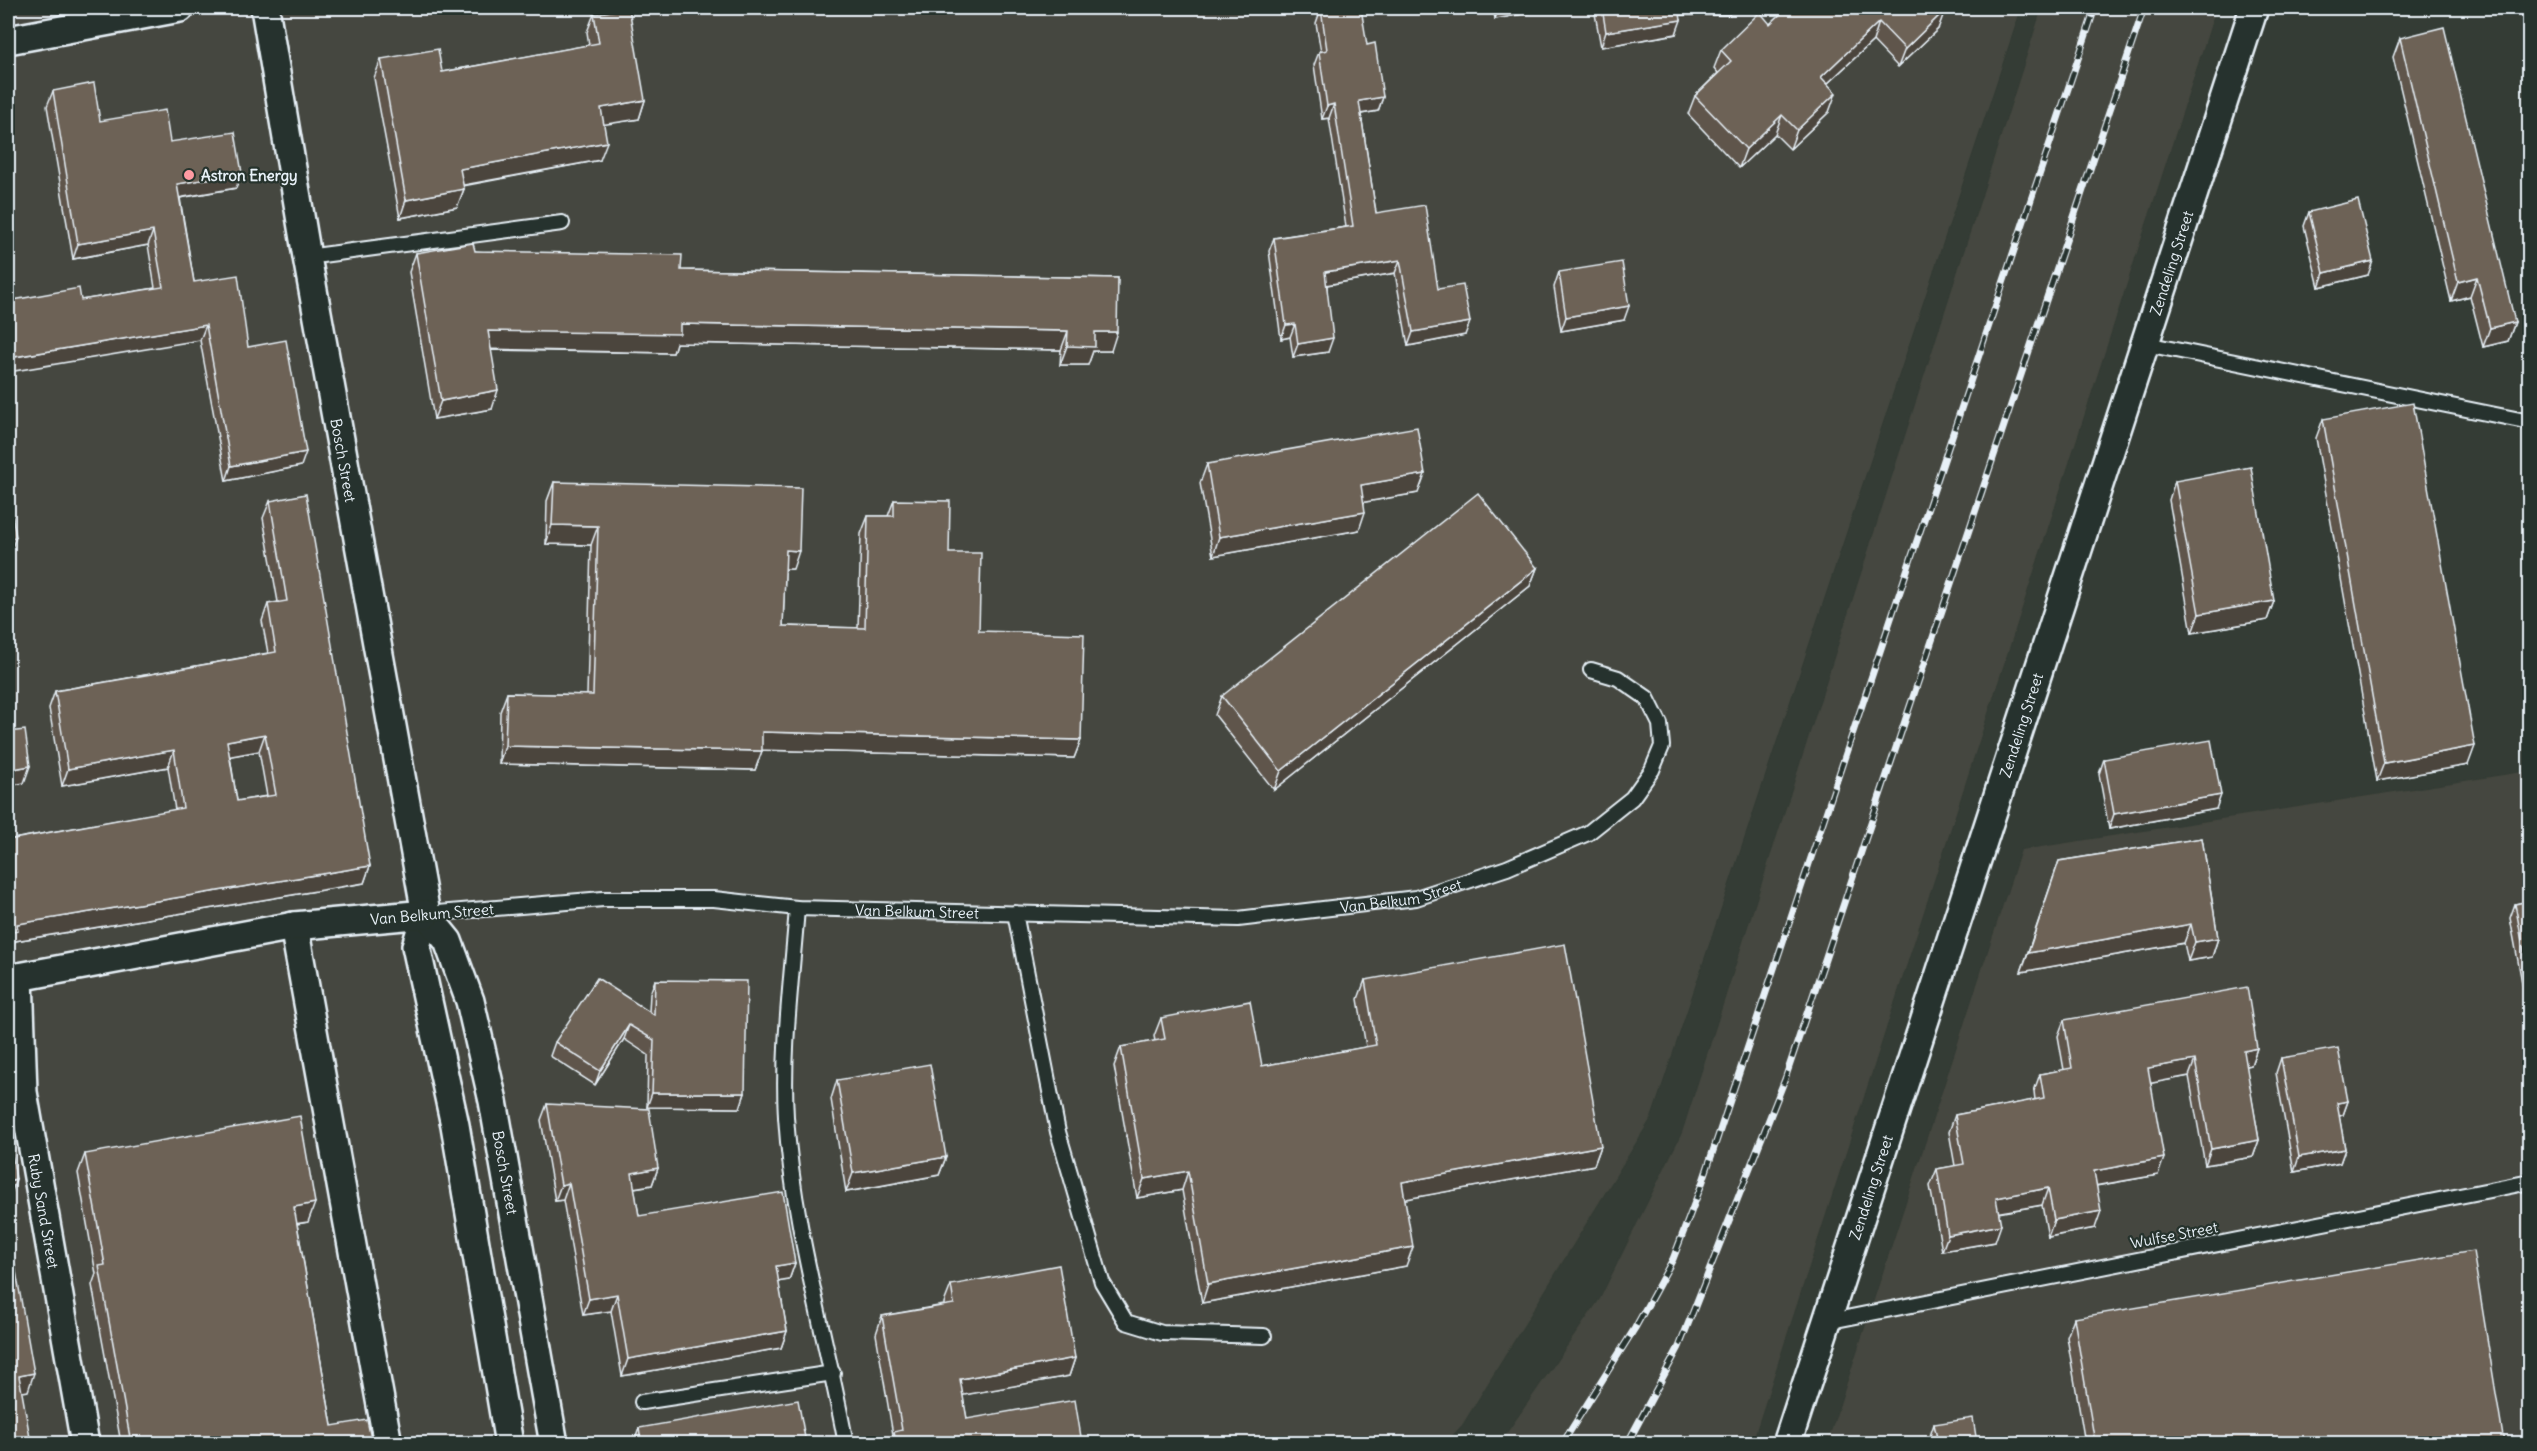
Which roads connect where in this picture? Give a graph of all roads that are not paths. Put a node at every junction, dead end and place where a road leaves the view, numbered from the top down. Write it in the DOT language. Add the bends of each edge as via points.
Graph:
graph roads {
  1 [pos="180,8"];
  2 [pos="265,8"];
  3 [pos="2254,8"];
  4 [pos="8,40"];
  5 [pos="562,223"];
  6 [pos="307,258"];
  7 [pos="2146,344"];
  8 [pos="2529,422"];
  9 [pos="1592,670"];
  10 [pos="797,908"];
  11 [pos="1015,913"];
  12 [pos="426,914"];
  13 [pos="294,926"];
  14 [pos="13,978"];
  15 [pos="2529,1182"];
  16 [pos="1826,1322"];
  17 [pos="1264,1336"];
  18 [pos="833,1373"];
  19 [pos="642,1402"];
  20 [pos="85,1443"];
  21 [pos="388,1443"];
  22 [pos="509,1443"];
  23 [pos="554,1443"];
  24 [pos="846,1443"];
  25 [pos="1787,1443"];
  1 -- 4 [label="street"];
  2 -- 6 [label="street, Bosch Street"];
  3 -- 7 [label="street, Zendeling Street"];
  5 -- 6 [label="lane"];
  6 -- 12 [label="street, Bosch Street"];
  7 -- 8 [label="lane"];
  7 -- 16 [label="street, Zendeling Street"];
  9 -- 11 [label="lane, Van Belkum Street" via="1618,678 1647,698 1660,724 1662,746 1652,770 1632,798 1588,833 1507,868 1416,898 1238,919"];
  10 -- 11 [label="lane, Van Belkum Street"];
  10 -- 12 [label="lane, Van Belkum Street" via="714,898 603,899"];
  10 -- 18 [label="lane" via="786,1115 793,1187"];
  11 -- 17 [label="lane" via="1058,1132 1102,1282 1126,1322 1162,1333"];
  12 -- 13 [label="street, Van Belkum Street"];
  12 -- 22 [label="street, Bosch Street" via="416,946 455,1125"];
  12 -- 23 [label="street, Bosch Street" via="448,941 472,1012 494,1101"];
  13 -- 14 [label="street, Van Belkum Street"];
  13 -- 21 [label="street"];
  14 -- 20 [label="street, Ruby Sand Street" via="24,1092"];
  15 -- 16 [label="lane, Wulfse Street"];
  16 -- 25 [label="street, Zendeling Street"];
  18 -- 19 [label="lane"];
  18 -- 24 [label="lane"];
}
